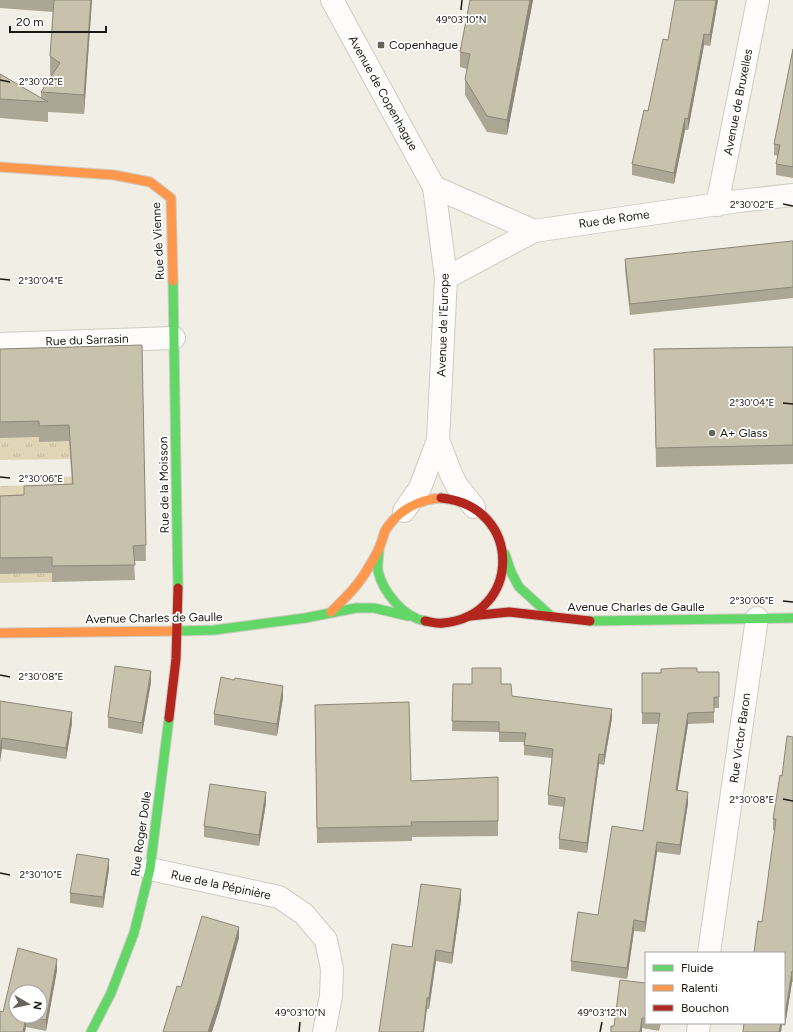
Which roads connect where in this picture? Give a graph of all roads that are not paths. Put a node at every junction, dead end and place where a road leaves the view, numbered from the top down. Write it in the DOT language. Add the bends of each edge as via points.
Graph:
graph roads {
  1 [pos="332,0"];
  2 [pos="758,0"];
  3 [pos="0,167"];
  4 [pos="434,187"];
  5 [pos="793,195"];
  6 [pos="717,205"];
  7 [pos="534,231"];
  8 [pos="446,278"];
  9 [pos="174,338"];
  10 [pos="0,344"];
  11 [pos="438,440"];
  12 [pos="474,507"];
  13 [pos="404,510"];
  14 [pos="502,548"];
  15 [pos="379,549"];
  16 [pos="331,612"];
  17 [pos="470,616"];
  18 [pos="552,617"];
  19 [pos="757,618"];
  20 [pos="793,618"];
  21 [pos="421,620"];
  22 [pos="177,630"];
  23 [pos="0,633"];
  24 [pos="150,869"];
  25 [pos="709,952"];
  26 [pos="91,1032"];
  27 [pos="324,1032"];
  1 -- 4 [label="street, Avenue de Copenhague"];
  2 -- 6 [label="street, Avenue de Bruxelles"];
  3 -- 9 [label="street, Rue de Vienne" via="114,175 150,182 171,198"];
  4 -- 7 [label="street"];
  4 -- 8 [label="street, Avenue de l'Europe"];
  5 -- 6 [label="street, Rue de Rome"];
  6 -- 7 [label="street, Rue de Rome"];
  7 -- 8 [label="street, Rue de Rome"];
  8 -- 11 [label="street, Avenue de l'Europe"];
  9 -- 10 [label="street, Rue du Sarrasin"];
  9 -- 22 [label="street, Rue de la Moisson"];
  11 -- 12 [label="street, Avenue de l'Europe" via="457,486"];
  11 -- 13 [label="street, Avenue de l'Europe" via="420,488"];
  12 -- 13 [label="street" via="459,500 443,498 426,500"];
  12 -- 14 [label="street" via="487,518 497,532"];
  13 -- 15 [label="street" via="385,531"];
  14 -- 17 [label="street" via="504,564 493,596 481,610"];
  14 -- 18 [label="street, Avenue Charles de Gaulle" via="519,587"];
  15 -- 16 [label="street" via="360,581"];
  15 -- 21 [label="street" via="378,569 383,587 394,603 408,615"];
  16 -- 21 [label="street, Avenue Charles de Gaulle" via="374,608"];
  16 -- 22 [label="street, Avenue Charles de Gaulle" via="214,630"];
  17 -- 18 [label="street, Avenue Charles de Gaulle" via="509,612"];
  17 -- 21 [label="street" via="445,624"];
  18 -- 19 [label="street, Avenue Charles de Gaulle" via="582,621"];
  19 -- 20 [label="street, Avenue Charles de Gaulle"];
  19 -- 25 [label="street, Rue Victor Baron"];
  22 -- 23 [label="street, Avenue Charles de Gaulle"];
  22 -- 24 [label="street, Rue Roger Dolle" via="176,659"];
  24 -- 26 [label="street, Rue Roger Dolle" via="134,933 111,993"];
  24 -- 27 [label="street, Rue de la Pépinière" via="279,897 304,914 326,940 332,969"];
}
